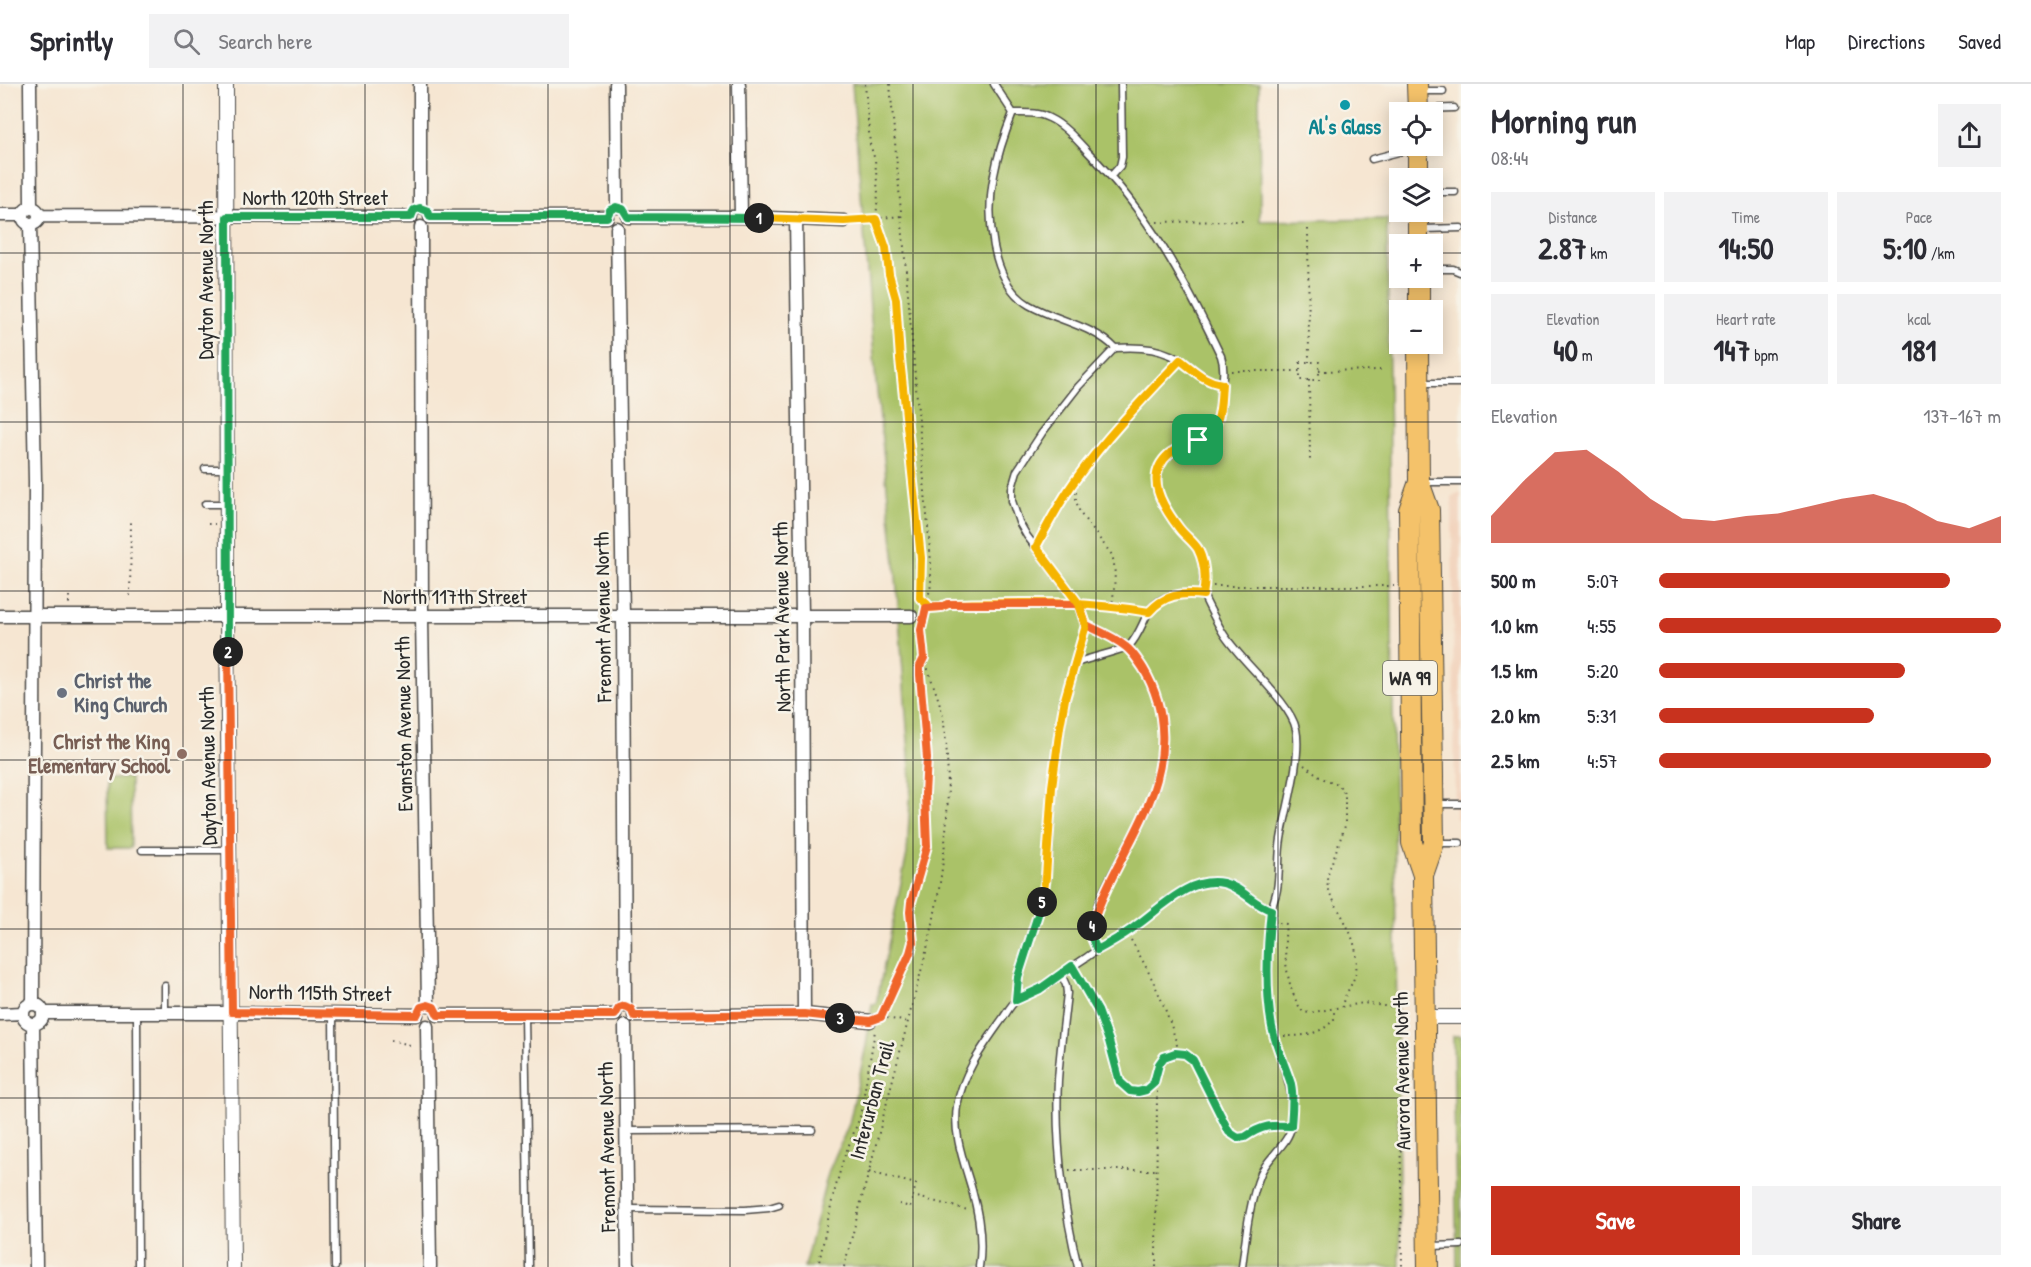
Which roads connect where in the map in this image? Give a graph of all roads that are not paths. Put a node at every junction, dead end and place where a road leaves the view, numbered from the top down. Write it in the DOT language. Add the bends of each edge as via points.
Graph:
graph roads {
  1 [pos="30,84"];
  2 [pos="226,84"];
  3 [pos="420,84"];
  4 [pos="616,84"];
  5 [pos="739,84"];
  6 [pos="994,84"];
  7 [pos="1121,84"];
  8 [pos="1443,91"];
  9 [pos="1417,99"];
  10 [pos="1454,108"];
  11 [pos="1013,113"];
  12 [pos="1389,154"];
  13 [pos="1372,159"];
  14 [pos="1111,176"];
  15 [pos="1443,192"];
  16 [pos="1455,192"];
  17 [pos="617,207"];
  18 [pos="416,212"];
  19 [pos="0,215"];
  20 [pos="31,216"];
  21 [pos="227,217"];
  22 [pos="430,217"];
  23 [pos="607,217"];
  24 [pos="628,217"];
  25 [pos="741,217"];
  26 [pos="796,219"];
  27 [pos="844,221"];
  28 [pos="421,227"];
  29 [pos="617,228"];
  30 [pos="1418,228"];
  31 [pos="1461,228"];
  32 [pos="1443,269"];
  33 [pos="1460,272"];
  34 [pos="1115,348"];
  35 [pos="1419,354"];
  36 [pos="1418,383"];
  37 [pos="1461,383"];
  38 [pos="1222,384"];
  39 [pos="205,470"];
  40 [pos="227,470"];
  41 [pos="1419,482"];
  42 [pos="1461,483"];
  43 [pos="205,504"];
  44 [pos="227,504"];
  45 [pos="1203,595"];
  46 [pos="0,616"];
  47 [pos="34,616"];
  48 [pos="227,616"];
  49 [pos="623,616"];
  50 [pos="802,616"];
  51 [pos="911,616"];
  52 [pos="422,617"];
  53 [pos="1086,625"];
  54 [pos="1128,647"];
  55 [pos="1076,663"];
  56 [pos="1461,804"];
  57 [pos="1433,805"];
  58 [pos="1434,843"];
  59 [pos="1460,843"];
  60 [pos="142,850"];
  61 [pos="230,850"];
  62 [pos="1423,875"];
  63 [pos="1271,910"];
  64 [pos="1097,950"];
  65 [pos="1061,974"];
  66 [pos="165,986"];
  67 [pos="1016,1000"];
  68 [pos="33,1003"];
  69 [pos="428,1005"];
  70 [pos="625,1006"];
  71 [pos="232,1012"];
  72 [pos="23,1013"];
  73 [pos="43,1013"];
  74 [pos="137,1013"];
  75 [pos="165,1013"];
  76 [pos="0,1014"];
  77 [pos="333,1014"];
  78 [pos="804,1014"];
  79 [pos="417,1015"];
  80 [pos="438,1015"];
  81 [pos="525,1015"];
  82 [pos="615,1015"];
  83 [pos="634,1016"];
  84 [pos="1425,1017"];
  85 [pos="1461,1017"];
  86 [pos="876,1019"];
  87 [pos="33,1024"];
  88 [pos="427,1026"];
  89 [pos="625,1026"];
  90 [pos="812,1130"];
  91 [pos="627,1131"];
  92 [pos="779,1205"];
  93 [pos="628,1209"];
  94 [pos="1461,1245"];
  95 [pos="1428,1246"];
  96 [pos="36,1267"];
  97 [pos="138,1267"];
  98 [pos="233,1267"];
  99 [pos="335,1267"];
  100 [pos="430,1267"];
  101 [pos="529,1267"];
  102 [pos="628,1267"];
  103 [pos="979,1267"];
  104 [pos="1078,1267"];
  105 [pos="1242,1267"];
  106 [pos="1428,1267"];
  1 -- 20 [label="street"];
  2 -- 21 [label="street, Dayton Avenue North"];
  3 -- 18 [label="street"];
  4 -- 17 [label="street"];
  5 -- 25 [label="street"];
  6 -- 11 [label="lane"];
  7 -- 14 [label="lane" via="1122,157"];
  8 -- 9 [label="lane"];
  9 -- 10 [label="lane"];
  11 -- 14 [label="lane" via="1051,119"];
  11 -- 34 [label="lane" via="991,192 993,235 1002,274 1012,291 1029,305 1099,336"];
  12 -- 13 [label="lane"];
  14 -- 38 [label="lane" via="1172,260 1221,356"];
  15 -- 16 [label="lane"];
  17 -- 23 [label="street"];
  17 -- 24 [label="street"];
  18 -- 21 [label="street, North 120th Street"];
  18 -- 22 [label="street" via="428,211"];
  18 -- 28 [label="street" via="414,225"];
  19 -- 20 [label="street, North 120th Street"];
  20 -- 21 [label="street, North 120th Street"];
  20 -- 47 [label="street"];
  21 -- 40 [label="street, Dayton Avenue North"];
  22 -- 23 [label="street"];
  22 -- 28 [label="street" via="427,225"];
  23 -- 29 [label="street" via="610,225"];
  24 -- 25 [label="street"];
  24 -- 29 [label="street" via="625,225"];
  25 -- 26 [label="street"];
  26 -- 27 [label="street"];
  26 -- 50 [label="street, North Park Avenue North"];
  28 -- 52 [label="street, Evanston Avenue North"];
  29 -- 49 [label="street, Fremont Avenue North"];
  30 -- 31 [label="lane"];
  32 -- 33 [label="lane"];
  34 -- 38 [label="lane" via="1162,351 1202,377"];
  34 -- 53 [label="lane" via="1065,403 1026,456 1011,492 1023,530 1079,604"];
  35 -- 36 [label="highway, Aurora Avenue North / WA 99"];
  36 -- 37 [label="lane"];
  36 -- 41 [label="highway, Aurora Avenue North / WA 99"];
  38 -- 45 [label="lane" via="1215,426 1205,436 1171,452 1157,478 1160,501 1201,557 1205,570"];
  39 -- 40 [label="lane"];
  40 -- 44 [label="street, Dayton Avenue North"];
  41 -- 42 [label="lane"];
  41 -- 57 [label="highway, Aurora Avenue North / WA 99" via="1429,510"];
  41 -- 62 [label="highway, Aurora Avenue North / WA 99" via="1409,510 1409,586 1412,843"];
  43 -- 44 [label="lane"];
  44 -- 48 [label="street, Dayton Avenue North"];
  45 -- 54 [label="lane" via="1176,594 1156,605"];
  45 -- 63 [label="lane" via="1229,642 1290,715 1298,738 1280,840 1277,892"];
  46 -- 47 [label="street, North 117th Street"];
  47 -- 48 [label="street, North 117th Street"];
  47 -- 68 [label="street"];
  48 -- 52 [label="street, North 117th Street"];
  48 -- 61 [label="street, Dayton Avenue North"];
  49 -- 50 [label="street, North 117th Street"];
  49 -- 52 [label="street, North 117th Street"];
  49 -- 70 [label="street, Fremont Avenue North"];
  50 -- 51 [label="street, North 117th Street"];
  50 -- 78 [label="street, North Park Avenue North"];
  52 -- 69 [label="street, Evanston Avenue North"];
  53 -- 54 [label="lane"];
  53 -- 55 [label="lane"];
  54 -- 55 [label="lane"];
  54 -- 64 [label="lane" via="1156,697 1162,725 1162,754 1149,802 1094,918 1091,936"];
  55 -- 67 [label="lane" via="1055,758 1044,894 1018,977"];
  56 -- 57 [label="lane"];
  57 -- 58 [label="highway, Aurora Avenue North / WA 99"];
  58 -- 59 [label="lane"];
  58 -- 62 [label="highway, Aurora Avenue North / WA 99"];
  60 -- 61 [label="lane"];
  61 -- 71 [label="street, Dayton Avenue North"];
  62 -- 84 [label="highway, Aurora Avenue North / WA 99"];
  63 -- 64 [label="lane" via="1231,885 1195,885"];
  63 -- 105 [label="lane" via="1268,992 1274,1035 1293,1102 1288,1137 1260,1176"];
  64 -- 65 [label="lane"];
  65 -- 67 [label="lane"];
  65 -- 104 [label="lane" via="1067,993 1057,1119 1065,1207"];
  66 -- 75 [label="lane"];
  67 -- 103 [label="lane" via="975,1059 957,1106 959,1144 977,1212"];
  68 -- 72 [label="street"];
  68 -- 73 [label="street"];
  69 -- 79 [label="street" via="421,1007"];
  69 -- 80 [label="street"];
  70 -- 82 [label="street"];
  70 -- 83 [label="street"];
  71 -- 75 [label="street, North 115th Street"];
  71 -- 77 [label="street, North 115th Street"];
  71 -- 98 [label="street, Dayton Avenue North"];
  72 -- 76 [label="street"];
  72 -- 87 [label="street" via="26,1021"];
  73 -- 74 [label="street, North 115th Street"];
  73 -- 87 [label="street" via="41,1020"];
  74 -- 75 [label="street, North 115th Street"];
  74 -- 97 [label="lane"];
  77 -- 79 [label="street, North 115th Street"];
  77 -- 99 [label="lane"];
  78 -- 83 [label="street"];
  78 -- 86 [label="street"];
  79 -- 88 [label="street" via="420,1023"];
  80 -- 81 [label="street"];
  80 -- 88 [label="street"];
  81 -- 82 [label="street"];
  81 -- 101 [label="lane"];
  82 -- 89 [label="street" via="617,1023"];
  83 -- 89 [label="street" via="632,1023"];
  84 -- 85 [label="street"];
  84 -- 95 [label="highway, Aurora Avenue North / WA 99"];
  87 -- 96 [label="street"];
  88 -- 100 [label="street"];
  89 -- 91 [label="street, Fremont Avenue North"];
  90 -- 91 [label="lane"];
  91 -- 93 [label="street, Fremont Avenue North"];
  92 -- 93 [label="lane" via="745,1210"];
  93 -- 102 [label="street, Fremont Avenue North"];
  94 -- 95 [label="lane"];
  95 -- 106 [label="highway, Aurora Avenue North / WA 99"];
}
